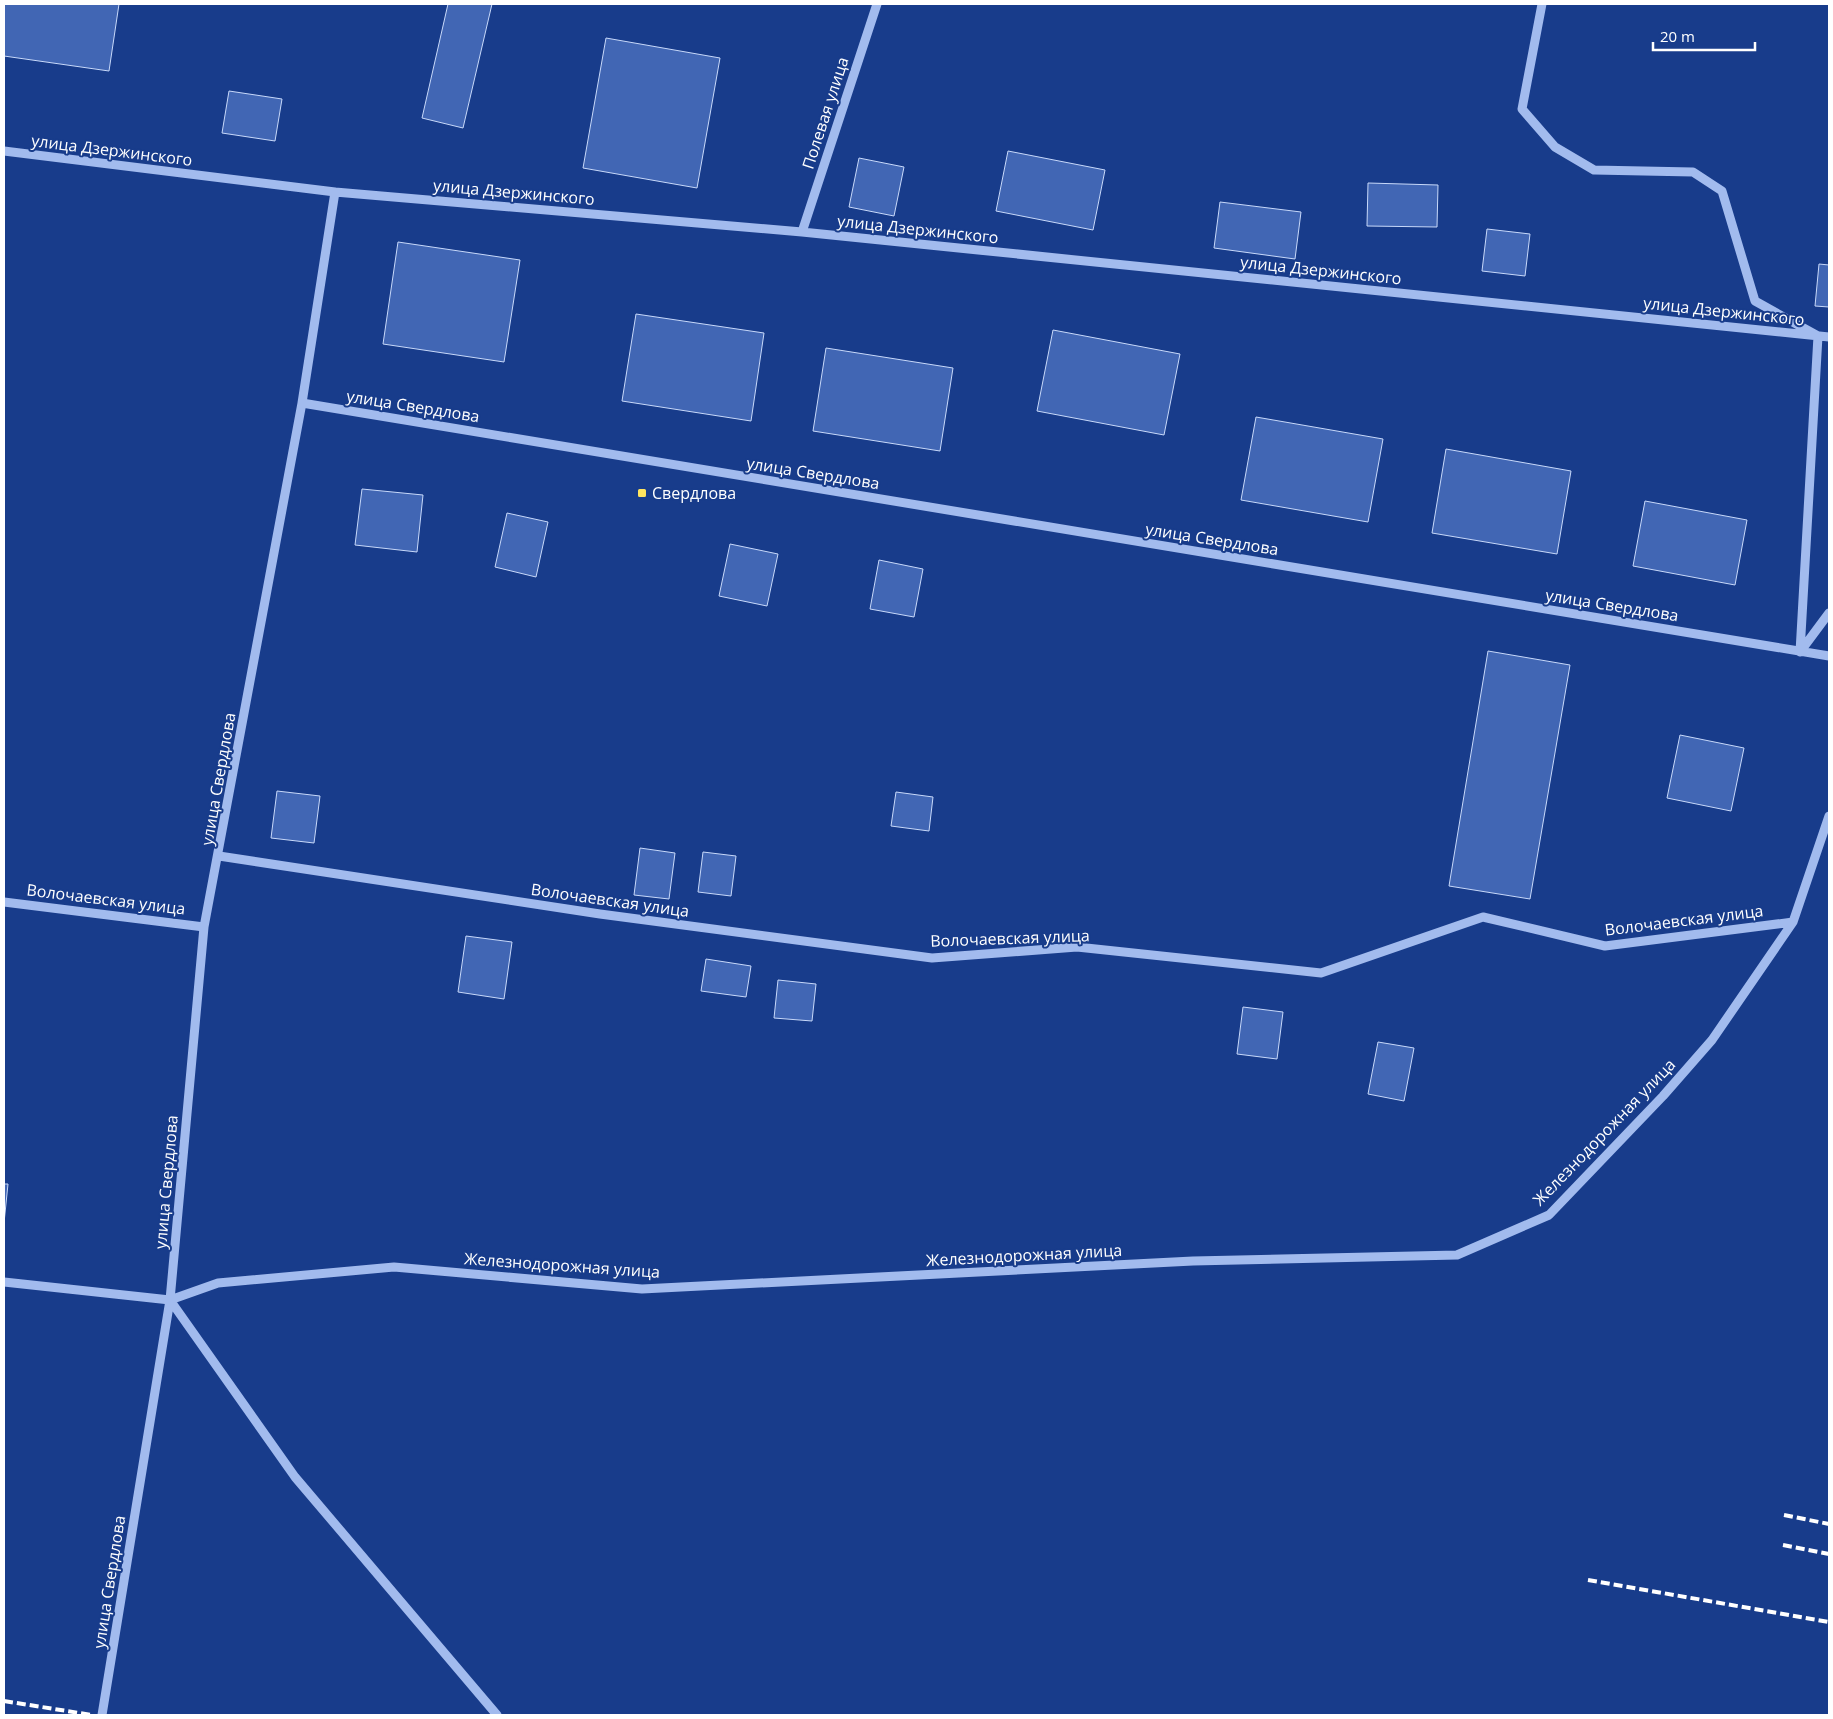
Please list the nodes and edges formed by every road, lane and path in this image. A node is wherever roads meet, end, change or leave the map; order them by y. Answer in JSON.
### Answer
{"nodes":[{"id":1,"x":877,"y":4,"type":"edge"},
{"id":2,"x":1542,"y":4,"type":"edge"},
{"id":3,"x":4,"y":151,"type":"edge"},
{"id":4,"x":335,"y":192,"type":"junction"},
{"id":5,"x":802,"y":232,"type":"junction"},
{"id":6,"x":1818,"y":336,"type":"junction"},
{"id":7,"x":1829,"y":337,"type":"edge"},
{"id":8,"x":302,"y":403,"type":"junction"},
{"id":9,"x":1829,"y":613,"type":"edge"},
{"id":10,"x":1800,"y":652,"type":"junction"},
{"id":11,"x":1829,"y":656,"type":"edge"},
{"id":12,"x":1829,"y":816,"type":"edge"},
{"id":13,"x":219,"y":856,"type":"junction"},
{"id":14,"x":4,"y":902,"type":"edge"},
{"id":15,"x":1793,"y":922,"type":"junction"},
{"id":16,"x":204,"y":927,"type":"junction"},
{"id":17,"x":4,"y":1282,"type":"edge"},
{"id":18,"x":170,"y":1300,"type":"junction"},
{"id":19,"x":102,"y":1715,"type":"edge"},
{"id":20,"x":497,"y":1715,"type":"edge"}],
"edges":[{"from":1,"to":5,"type":"street","name":"Полевая улица"},
{"from":2,"to":6,"type":"street"},
{"from":3,"to":4,"type":"street","name":"улица Дзержинского"},
{"from":4,"to":5,"type":"street","name":"улица Дзержинского"},
{"from":4,"to":8,"type":"street"},
{"from":5,"to":6,"type":"street","name":"улица Дзержинского"},
{"from":6,"to":7,"type":"street","name":"улица Дзержинского"},
{"from":6,"to":10,"type":"street"},
{"from":8,"to":10,"type":"street","name":"улица Свердлова"},
{"from":8,"to":13,"type":"street","name":"улица Свердлова"},
{"from":9,"to":10,"type":"street"},
{"from":10,"to":11,"type":"street","name":"улица Свердлова"},
{"from":12,"to":15,"type":"street","name":"Железнодорожная улица"},
{"from":13,"to":15,"type":"street","name":"Волочаевская улица"},
{"from":13,"to":16,"type":"street","name":"улица Свердлова"},
{"from":14,"to":16,"type":"street","name":"Волочаевская улица"},
{"from":15,"to":18,"type":"street","name":"Железнодорожная улица"},
{"from":16,"to":18,"type":"street","name":"улица Свердлова"},
{"from":17,"to":18,"type":"street","name":"Железнодорожная улица"},
{"from":18,"to":19,"type":"street","name":"улица Свердлова"},
{"from":18,"to":20,"type":"street"}]}
